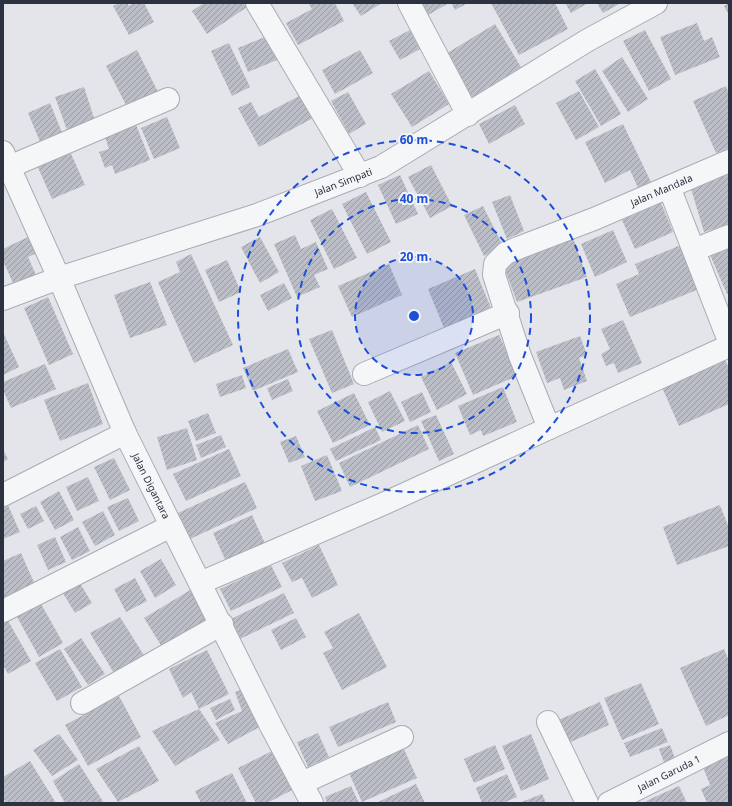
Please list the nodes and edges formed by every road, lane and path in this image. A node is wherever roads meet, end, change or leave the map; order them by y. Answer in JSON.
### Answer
{"nodes":[{"id":1,"x":257,"y":3,"type":"edge"},
{"id":2,"x":409,"y":3,"type":"edge"},
{"id":3,"x":656,"y":3,"type":"edge"},
{"id":4,"x":168,"y":99,"type":"dead end"},
{"id":5,"x":468,"y":115,"type":"junction"},
{"id":6,"x":729,"y":161,"type":"edge"},
{"id":7,"x":5,"y":163,"type":"edge"},
{"id":8,"x":360,"y":176,"type":"junction"},
{"id":9,"x":668,"y":187,"type":"junction"},
{"id":10,"x":729,"y":236,"type":"edge"},
{"id":11,"x":694,"y":250,"type":"junction"},
{"id":12,"x":59,"y":278,"type":"junction"},
{"id":13,"x":3,"y":300,"type":"edge"},
{"id":14,"x":508,"y":313,"type":"junction"},
{"id":15,"x":729,"y":341,"type":"edge"},
{"id":16,"x":729,"y":346,"type":"edge"},
{"id":17,"x":364,"y":374,"type":"dead end"},
{"id":18,"x":549,"y":428,"type":"junction"},
{"id":19,"x":125,"y":433,"type":"junction"},
{"id":20,"x":3,"y":495,"type":"edge"},
{"id":21,"x":171,"y":526,"type":"junction"},
{"id":22,"x":200,"y":582,"type":"junction"},
{"id":23,"x":3,"y":611,"type":"edge"},
{"id":24,"x":222,"y":624,"type":"junction"},
{"id":25,"x":82,"y":703,"type":"dead end"},
{"id":26,"x":548,"y":722,"type":"dead end"},
{"id":27,"x":402,"y":737,"type":"dead end"},
{"id":28,"x":729,"y":743,"type":"edge"},
{"id":29,"x":302,"y":783,"type":"junction"},
{"id":30,"x":312,"y":803,"type":"edge"},
{"id":31,"x":587,"y":803,"type":"edge"},
{"id":32,"x":609,"y":803,"type":"edge"}],
"edges":[{"from":1,"to":8,"type":"street"},
{"from":2,"to":5,"type":"street"},
{"from":3,"to":5,"type":"street","name":"Jalan Simpati"},
{"from":4,"to":7,"type":"street"},
{"from":5,"to":8,"type":"street","name":"Jalan Simpati"},
{"from":6,"to":9,"type":"street","name":"Jalan Mandala"},
{"from":7,"to":12,"type":"street","name":"Jalan Digantara"},
{"from":8,"to":12,"type":"street","name":"Jalan Simpati"},
{"from":9,"to":11,"type":"street"},
{"from":9,"to":14,"type":"street","name":"Jalan Mandala"},
{"from":10,"to":11,"type":"street"},
{"from":11,"to":15,"type":"street"},
{"from":12,"to":13,"type":"street","name":"Jalan Simpati"},
{"from":12,"to":19,"type":"street","name":"Jalan Digantara"},
{"from":14,"to":17,"type":"street"},
{"from":14,"to":18,"type":"street","name":"Jalan Mandala"},
{"from":16,"to":18,"type":"street"},
{"from":18,"to":22,"type":"street"},
{"from":19,"to":20,"type":"street"},
{"from":19,"to":21,"type":"street","name":"Jalan Digantara"},
{"from":21,"to":22,"type":"street","name":"Jalan Digantara"},
{"from":21,"to":23,"type":"street"},
{"from":22,"to":24,"type":"street","name":"Jalan Digantara"},
{"from":24,"to":25,"type":"street"},
{"from":24,"to":29,"type":"street","name":"Jalan Digantara"},
{"from":26,"to":31,"type":"street"},
{"from":27,"to":29,"type":"street"},
{"from":28,"to":32,"type":"street","name":"Jalan Garuda 1"},
{"from":29,"to":30,"type":"street","name":"Jalan Digantara"}]}
